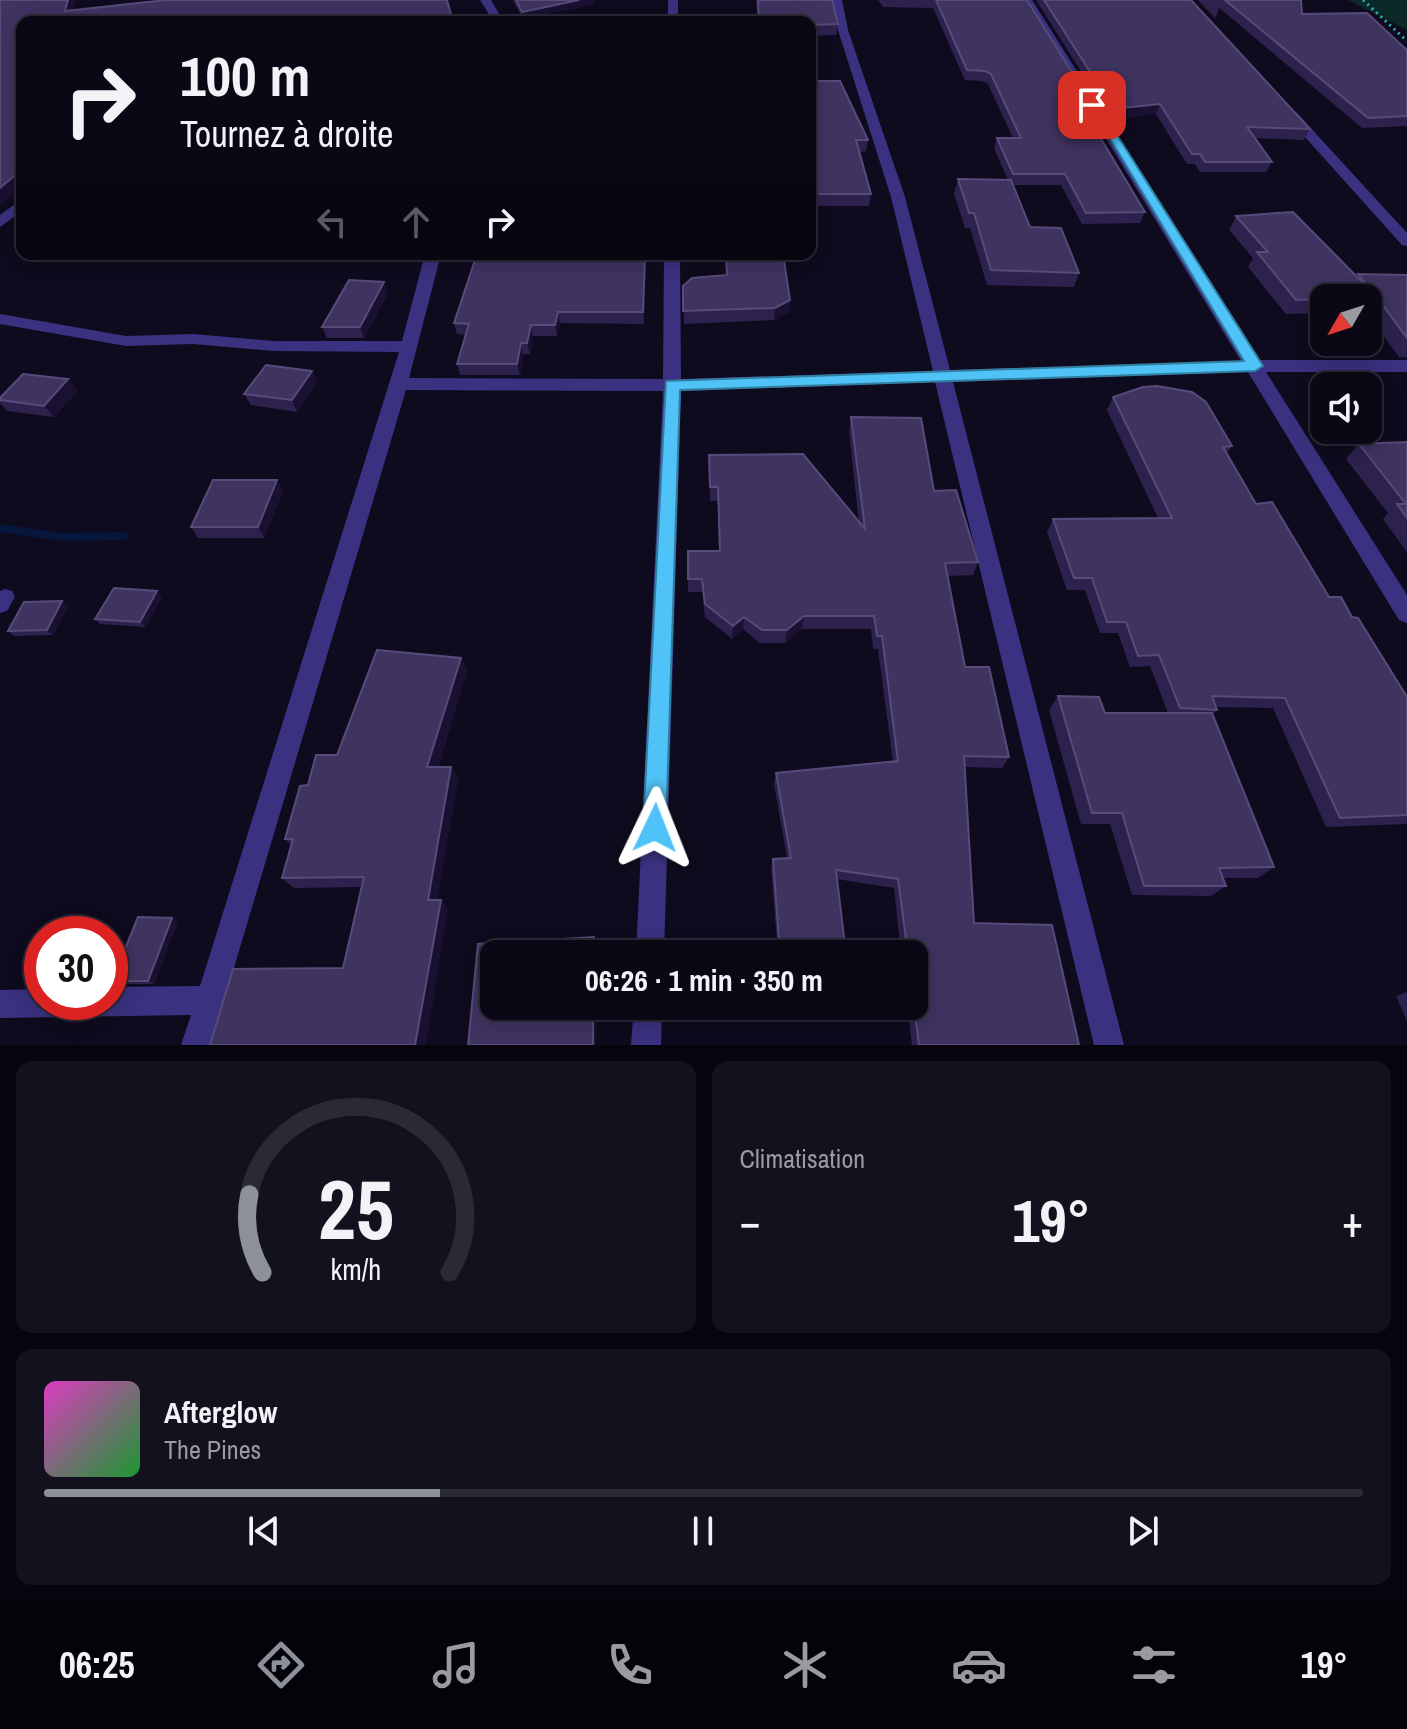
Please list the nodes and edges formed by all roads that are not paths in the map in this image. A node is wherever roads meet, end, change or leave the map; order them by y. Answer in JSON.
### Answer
{"nodes":[{"id":1,"x":485,"y":0,"type":"edge"},
{"id":2,"x":837,"y":0,"type":"edge"},
{"id":3,"x":1027,"y":0,"type":"edge"},
{"id":4,"x":498,"y":16,"type":"edge"},
{"id":5,"x":1282,"y":104,"type":"edge"},
{"id":6,"x":16,"y":208,"type":"edge"},
{"id":7,"x":0,"y":223,"type":"edge"},
{"id":8,"x":1407,"y":242,"type":"edge"},
{"id":9,"x":431,"y":260,"type":"edge"},
{"id":10,"x":672,"y":260,"type":"edge"},
{"id":11,"x":0,"y":319,"type":"edge"},
{"id":12,"x":409,"y":347,"type":"junction"},
{"id":13,"x":1255,"y":366,"type":"junction"},
{"id":14,"x":1407,"y":366,"type":"edge"},
{"id":15,"x":944,"y":379,"type":"junction"},
{"id":16,"x":399,"y":384,"type":"junction"},
{"id":17,"x":672,"y":385,"type":"junction"},
{"id":18,"x":1407,"y":614,"type":"edge"},
{"id":19,"x":651,"y":940,"type":"edge"},
{"id":20,"x":210,"y":1000,"type":"junction"},
{"id":21,"x":0,"y":1004,"type":"edge"},
{"id":22,"x":647,"y":1020,"type":"edge"},
{"id":23,"x":196,"y":1045,"type":"edge"},
{"id":24,"x":646,"y":1045,"type":"edge"},
{"id":25,"x":1109,"y":1045,"type":"edge"}],
"edges":[{"from":1,"to":4,"type":"street"},
{"from":2,"to":15,"type":"street"},
{"from":3,"to":13,"type":"street"},
{"from":5,"to":8,"type":"street"},
{"from":6,"to":7,"type":"street"},
{"from":9,"to":12,"type":"street"},
{"from":10,"to":17,"type":"street"},
{"from":11,"to":12,"type":"street"},
{"from":12,"to":16,"type":"street"},
{"from":13,"to":14,"type":"street"},
{"from":13,"to":15,"type":"street"},
{"from":13,"to":18,"type":"street"},
{"from":15,"to":17,"type":"street"},
{"from":15,"to":25,"type":"street"},
{"from":16,"to":17,"type":"street"},
{"from":16,"to":20,"type":"street"},
{"from":17,"to":19,"type":"street"},
{"from":20,"to":21,"type":"street"},
{"from":20,"to":23,"type":"street"},
{"from":22,"to":24,"type":"street"}]}
